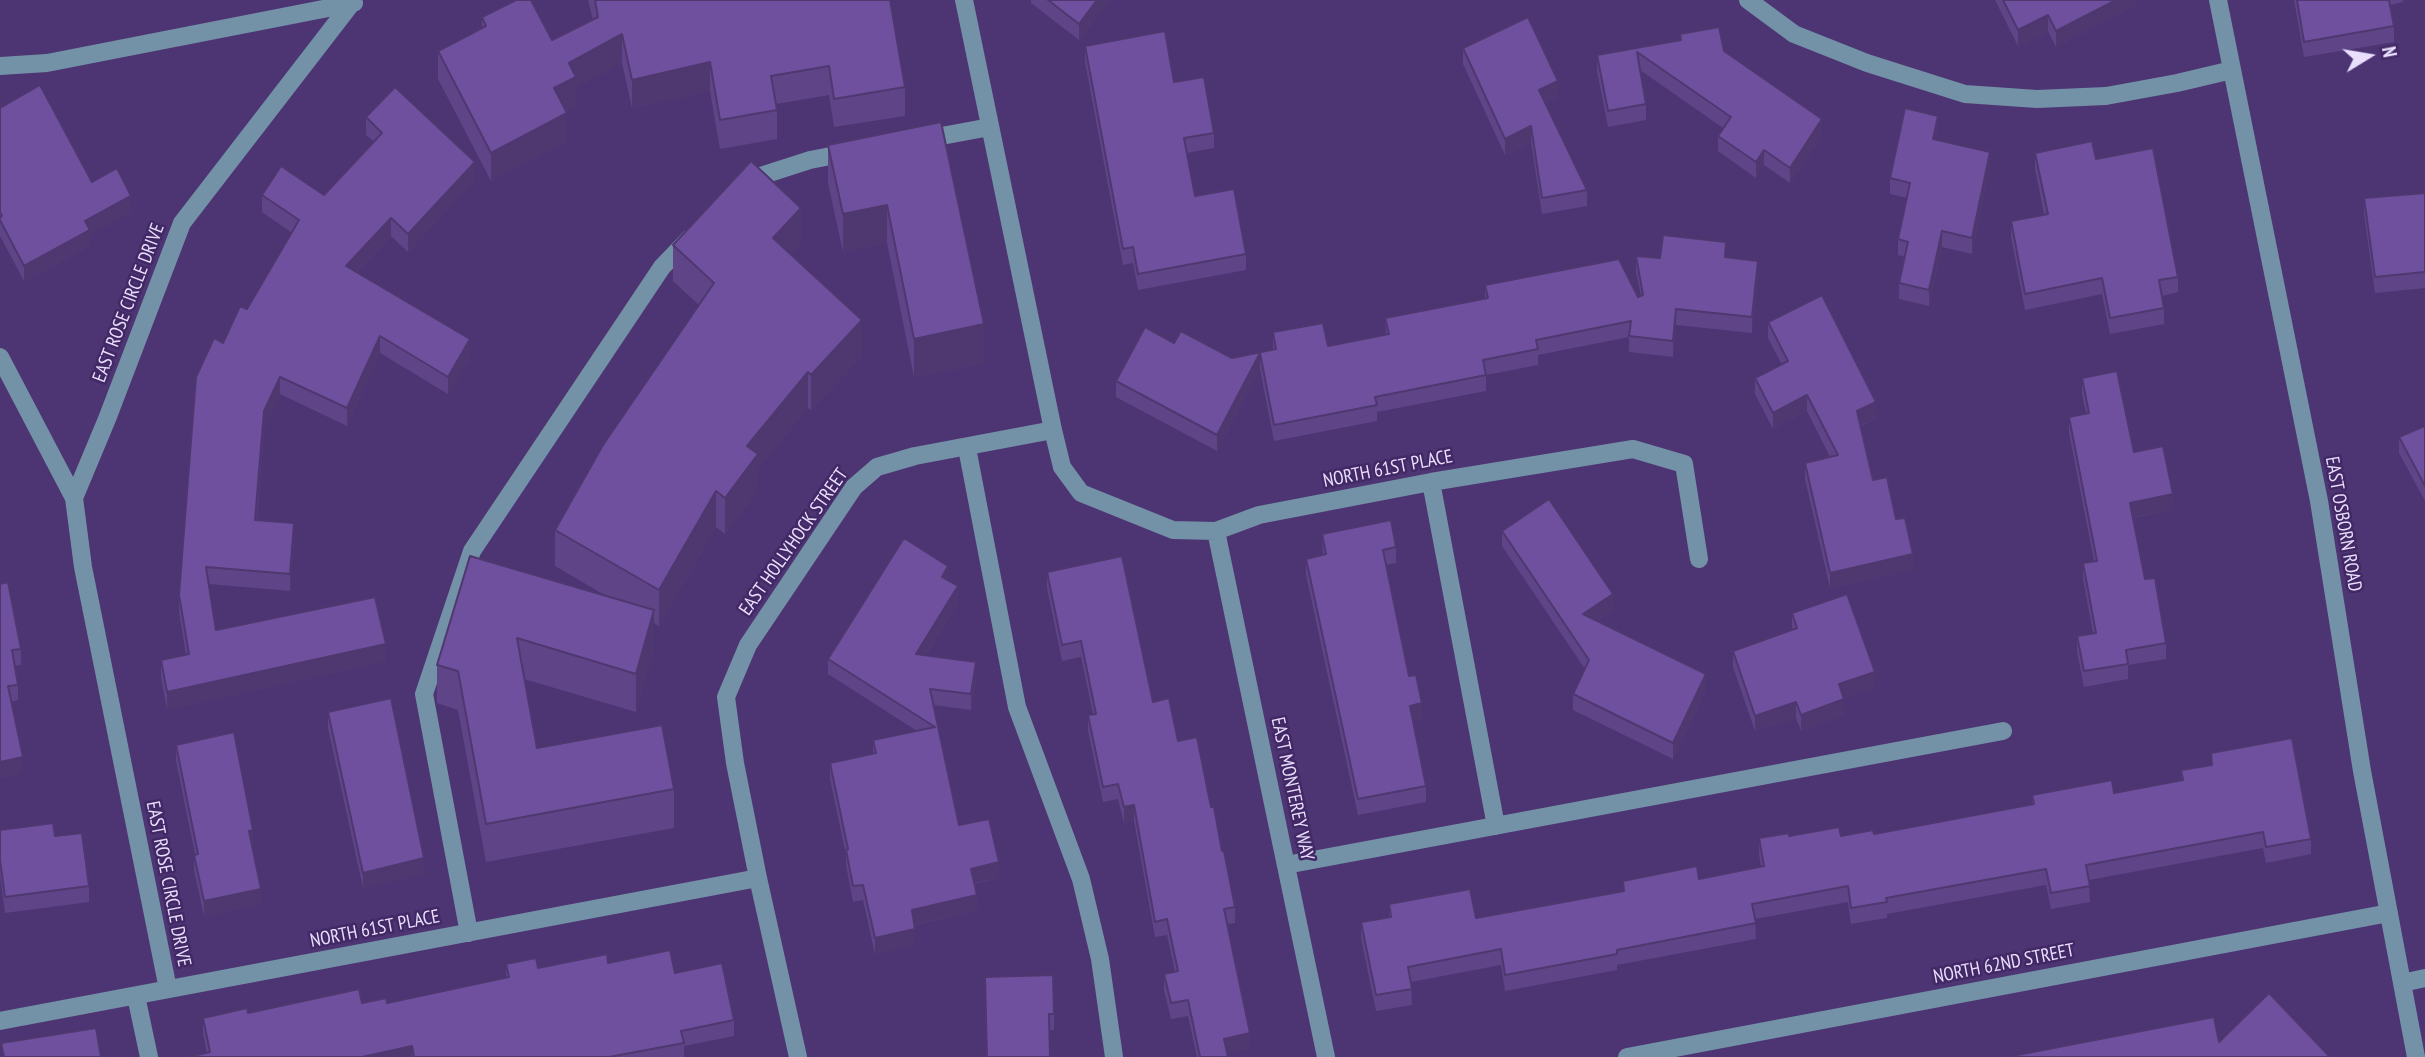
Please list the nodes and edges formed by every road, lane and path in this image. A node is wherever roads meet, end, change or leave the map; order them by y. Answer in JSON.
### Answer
{"nodes":[{"id":1,"x":964,"y":0,"type":"edge"},
{"id":2,"x":1748,"y":0,"type":"edge"},
{"id":3,"x":2218,"y":0,"type":"edge"},
{"id":4,"x":356,"y":2,"type":"edge"},
{"id":5,"x":0,"y":66,"type":"edge"},
{"id":6,"x":2232,"y":70,"type":"junction"},
{"id":7,"x":990,"y":127,"type":"junction"},
{"id":8,"x":900,"y":144,"type":"edge"},
{"id":9,"x":874,"y":148,"type":"edge"},
{"id":10,"x":728,"y":199,"type":"edge"},
{"id":11,"x":700,"y":228,"type":"edge"},
{"id":12,"x":0,"y":357,"type":"edge"},
{"id":13,"x":1053,"y":430,"type":"junction"},
{"id":14,"x":967,"y":448,"type":"junction"},
{"id":15,"x":1431,"y":482,"type":"junction"},
{"id":16,"x":74,"y":498,"type":"junction"},
{"id":17,"x":1216,"y":531,"type":"junction"},
{"id":18,"x":1699,"y":559,"type":"dead end"},
{"id":19,"x":2003,"y":731,"type":"dead end"},
{"id":20,"x":1496,"y":826,"type":"junction"},
{"id":21,"x":1286,"y":864,"type":"junction"},
{"id":22,"x":758,"y":878,"type":"junction"},
{"id":23,"x":2389,"y":914,"type":"junction"},
{"id":24,"x":469,"y":933,"type":"junction"},
{"id":25,"x":2425,"y":978,"type":"edge"},
{"id":26,"x":2402,"y":983,"type":"junction"},
{"id":27,"x":168,"y":989,"type":"junction"},
{"id":28,"x":136,"y":996,"type":"junction"},
{"id":29,"x":0,"y":1021,"type":"edge"},
{"id":30,"x":149,"y":1057,"type":"edge"},
{"id":31,"x":798,"y":1057,"type":"edge"},
{"id":32,"x":1114,"y":1057,"type":"edge"},
{"id":33,"x":1326,"y":1057,"type":"edge"},
{"id":34,"x":1627,"y":1057,"type":"edge"},
{"id":35,"x":2416,"y":1057,"type":"edge"}],
"edges":[{"from":1,"to":7,"type":"street"},
{"from":2,"to":6,"type":"street"},
{"from":3,"to":6,"type":"street","name":"EAST OSBORN ROAD"},
{"from":4,"to":5,"type":"street"},
{"from":4,"to":16,"type":"street","name":"EAST ROSE CIRCLE DRIVE"},
{"from":6,"to":23,"type":"street","name":"EAST OSBORN ROAD"},
{"from":7,"to":8,"type":"street"},
{"from":7,"to":13,"type":"street"},
{"from":9,"to":10,"type":"street"},
{"from":11,"to":24,"type":"street"},
{"from":12,"to":16,"type":"street","name":"EAST ROSE CIRCLE DRIVE"},
{"from":13,"to":14,"type":"street","name":"EAST HOLLYHOCK STREET"},
{"from":13,"to":17,"type":"street","name":"NORTH 61ST PLACE"},
{"from":14,"to":22,"type":"street","name":"EAST HOLLYHOCK STREET"},
{"from":14,"to":32,"type":"street"},
{"from":15,"to":17,"type":"street","name":"NORTH 61ST PLACE"},
{"from":15,"to":18,"type":"street","name":"NORTH 61ST PLACE"},
{"from":15,"to":20,"type":"street"},
{"from":16,"to":27,"type":"street","name":"EAST ROSE CIRCLE DRIVE"},
{"from":17,"to":21,"type":"street","name":"EAST MONTEREY WAY"},
{"from":19,"to":20,"type":"street"},
{"from":20,"to":21,"type":"street"},
{"from":21,"to":33,"type":"street","name":"EAST MONTEREY WAY"},
{"from":22,"to":24,"type":"street","name":"NORTH 61ST PLACE"},
{"from":22,"to":31,"type":"street"},
{"from":23,"to":26,"type":"street","name":"EAST OSBORN ROAD"},
{"from":23,"to":34,"type":"street","name":"NORTH 62ND STREET"},
{"from":24,"to":27,"type":"street","name":"NORTH 61ST PLACE"},
{"from":25,"to":26,"type":"street"},
{"from":26,"to":35,"type":"street","name":"EAST OSBORN ROAD"},
{"from":27,"to":28,"type":"street","name":"NORTH 61ST PLACE"},
{"from":28,"to":29,"type":"street","name":"NORTH 61ST PLACE"},
{"from":28,"to":30,"type":"street"}]}
